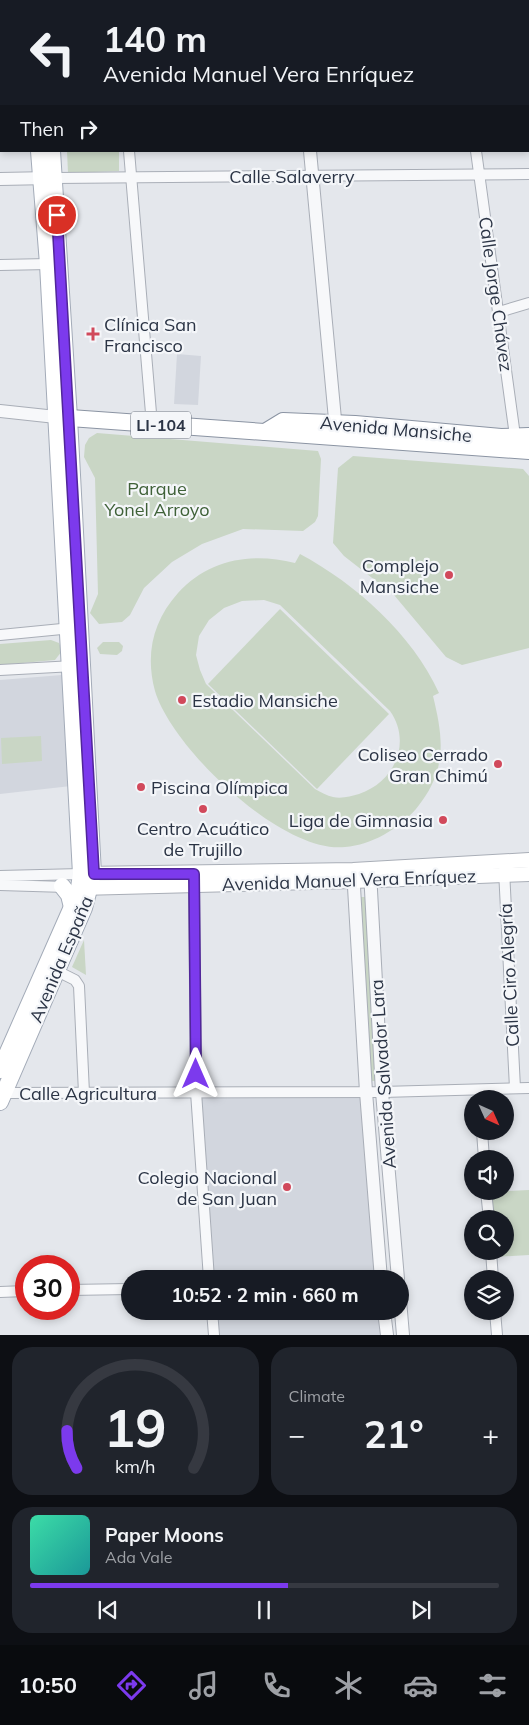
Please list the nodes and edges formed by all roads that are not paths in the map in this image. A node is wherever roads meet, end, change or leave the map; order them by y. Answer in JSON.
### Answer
{"nodes":[{"id":1,"x":38,"y":152,"type":"edge"},
{"id":2,"x":52,"y":152,"type":"edge"},
{"id":3,"x":129,"y":152,"type":"edge"},
{"id":4,"x":310,"y":152,"type":"edge"},
{"id":5,"x":476,"y":152,"type":"edge"},
{"id":6,"x":479,"y":174,"type":"junction"},
{"id":7,"x":529,"y":174,"type":"edge"},
{"id":8,"x":313,"y":176,"type":"junction"},
{"id":9,"x":132,"y":177,"type":"junction"},
{"id":10,"x":48,"y":178,"type":"junction"},
{"id":11,"x":0,"y":179,"type":"edge"},
{"id":12,"x":48,"y":264,"type":"junction"},
{"id":13,"x":0,"y":265,"type":"edge"},
{"id":14,"x":529,"y":304,"type":"edge"},
{"id":15,"x":499,"y":312,"type":"junction"},
{"id":16,"x":0,"y":411,"type":"edge"},
{"id":17,"x":63,"y":417,"type":"junction"},
{"id":18,"x":152,"y":425,"type":"junction"},
{"id":19,"x":336,"y":430,"type":"junction"},
{"id":20,"x":522,"y":436,"type":"edge"},
{"id":21,"x":529,"y":451,"type":"edge"},
{"id":22,"x":74,"y":628,"type":"junction"},
{"id":23,"x":0,"y":635,"type":"edge"},
{"id":24,"x":76,"y":666,"type":"junction"},
{"id":25,"x":0,"y":670,"type":"edge"},
{"id":26,"x":529,"y":860,"type":"edge"},
{"id":27,"x":504,"y":868,"type":"junction"},
{"id":28,"x":529,"y":874,"type":"edge"},
{"id":29,"x":371,"y":875,"type":"junction"},
{"id":30,"x":0,"y":876,"type":"edge"},
{"id":31,"x":353,"y":876,"type":"junction"},
{"id":32,"x":194,"y":880,"type":"junction"},
{"id":33,"x":86,"y":881,"type":"junction"},
{"id":34,"x":0,"y":885,"type":"edge"},
{"id":35,"x":62,"y":886,"type":"junction"},
{"id":36,"x":72,"y":907,"type":"junction"},
{"id":37,"x":57,"y":971,"type":"junction"},
{"id":38,"x":0,"y":1070,"type":"edge"},
{"id":39,"x":515,"y":1088,"type":"junction"},
{"id":40,"x":529,"y":1088,"type":"edge"},
{"id":41,"x":503,"y":1090,"type":"edge"},
{"id":42,"x":196,"y":1092,"type":"junction"},
{"id":43,"x":366,"y":1092,"type":"junction"},
{"id":44,"x":382,"y":1092,"type":"junction"},
{"id":45,"x":84,"y":1093,"type":"junction"},
{"id":46,"x":464,"y":1094,"type":"edge"},
{"id":47,"x":2,"y":1098,"type":"edge"},
{"id":48,"x":396,"y":1252,"type":"junction"},
{"id":49,"x":378,"y":1254,"type":"junction"},
{"id":50,"x":209,"y":1270,"type":"edge"},
{"id":51,"x":380,"y":1270,"type":"edge"},
{"id":52,"x":397,"y":1270,"type":"edge"},
{"id":53,"x":121,"y":1289,"type":"edge"},
{"id":54,"x":80,"y":1290,"type":"edge"},
{"id":55,"x":15,"y":1291,"type":"edge"},
{"id":56,"x":0,"y":1292,"type":"edge"},
{"id":57,"x":213,"y":1320,"type":"edge"},
{"id":58,"x":385,"y":1320,"type":"edge"},
{"id":59,"x":402,"y":1320,"type":"edge"},
{"id":60,"x":496,"y":1320,"type":"edge"},
{"id":61,"x":214,"y":1335,"type":"edge"},
{"id":62,"x":387,"y":1335,"type":"edge"},
{"id":63,"x":403,"y":1335,"type":"edge"},
{"id":64,"x":497,"y":1335,"type":"edge"}],
"edges":[{"from":1,"to":10,"type":"main road","name":"Avenida España"},
{"from":2,"to":10,"type":"main road","name":"Avenida España"},
{"from":3,"to":9,"type":"street"},
{"from":4,"to":8,"type":"street"},
{"from":5,"to":6,"type":"street","name":"Calle Jorge Chávez"},
{"from":6,"to":7,"type":"street","name":"Calle Salaverry"},
{"from":6,"to":8,"type":"street","name":"Calle Salaverry"},
{"from":6,"to":15,"type":"street","name":"Calle Jorge Chávez"},
{"from":8,"to":9,"type":"street","name":"Calle Salaverry"},
{"from":8,"to":19,"type":"street"},
{"from":9,"to":10,"type":"street","name":"Calle Salaverry"},
{"from":9,"to":18,"type":"street"},
{"from":10,"to":11,"type":"street"},
{"from":10,"to":12,"type":"main road","name":"Avenida España"},
{"from":10,"to":17,"type":"main road","name":"Avenida España"},
{"from":12,"to":13,"type":"street"},
{"from":12,"to":17,"type":"main road","name":"Avenida España"},
{"from":14,"to":15,"type":"street"},
{"from":15,"to":20,"type":"street","name":"Calle Jorge Chávez"},
{"from":16,"to":17,"type":"street"},
{"from":17,"to":18,"type":"main road","name":"Avenida Mansiche","number":"LI-104"},
{"from":17,"to":22,"type":"main road","name":"Avenida España"},
{"from":18,"to":19,"type":"main road","name":"Avenida Mansiche","number":"LI-104"},
{"from":19,"to":20,"type":"main road","name":"Avenida Mansiche","number":"LI-104"},
{"from":19,"to":21,"type":"main road","name":"Avenida Mansiche","number":"LI-104"},
{"from":22,"to":23,"type":"street"},
{"from":22,"to":24,"type":"main road","name":"Avenida España"},
{"from":24,"to":25,"type":"street"},
{"from":24,"to":33,"type":"main road","name":"Avenida España"},
{"from":26,"to":27,"type":"main road","name":"Avenida Manuel Vera Enríquez"},
{"from":27,"to":28,"type":"main road","name":"Avenida Manuel Vera Enríquez"},
{"from":27,"to":29,"type":"main road","name":"Avenida Manuel Vera Enríquez"},
{"from":27,"to":39,"type":"street","name":"Calle Ciro Alegría"},
{"from":29,"to":31,"type":"main road","name":"Avenida Manuel Vera Enríquez"},
{"from":29,"to":44,"type":"street","name":"Avenida Salvador Lara"},
{"from":30,"to":33,"type":"street"},
{"from":31,"to":32,"type":"main road","name":"Avenida Manuel Vera Enríquez"},
{"from":31,"to":43,"type":"street","name":"Avenida Salvador Lara"},
{"from":32,"to":33,"type":"main road","name":"Avenida Manuel Vera Enríquez"},
{"from":32,"to":42,"type":"street"},
{"from":33,"to":35,"type":"street"},
{"from":33,"to":36,"type":"main road","name":"Avenida España"},
{"from":33,"to":37,"type":"main road","name":"Avenida España"},
{"from":34,"to":35,"type":"street"},
{"from":35,"to":36,"type":"main road"},
{"from":36,"to":38,"type":"main road","name":"Avenida España"},
{"from":37,"to":45,"type":"street"},
{"from":37,"to":47,"type":"main road","name":"Avenida España"},
{"from":39,"to":40,"type":"street","name":"Calle Agricultura"},
{"from":39,"to":41,"type":"street","name":"Calle Agricultura"},
{"from":42,"to":43,"type":"street","name":"Calle Agricultura"},
{"from":42,"to":45,"type":"street","name":"Calle Agricultura"},
{"from":42,"to":50,"type":"street"},
{"from":43,"to":44,"type":"street","name":"Calle Agricultura"},
{"from":43,"to":49,"type":"street","name":"Avenida Salvador Lara"},
{"from":44,"to":46,"type":"street","name":"Calle Agricultura"},
{"from":44,"to":48,"type":"street","name":"Avenida Salvador Lara"},
{"from":45,"to":47,"type":"street","name":"Calle Agricultura"},
{"from":48,"to":49,"type":"street"},
{"from":48,"to":52,"type":"street","name":"Avenida Salvador Lara"},
{"from":49,"to":51,"type":"street","name":"Avenida Salvador Lara"},
{"from":53,"to":54,"type":"street"},
{"from":55,"to":56,"type":"street"},
{"from":57,"to":61,"type":"street"},
{"from":58,"to":62,"type":"street"},
{"from":59,"to":63,"type":"street"},
{"from":60,"to":64,"type":"street"}]}
